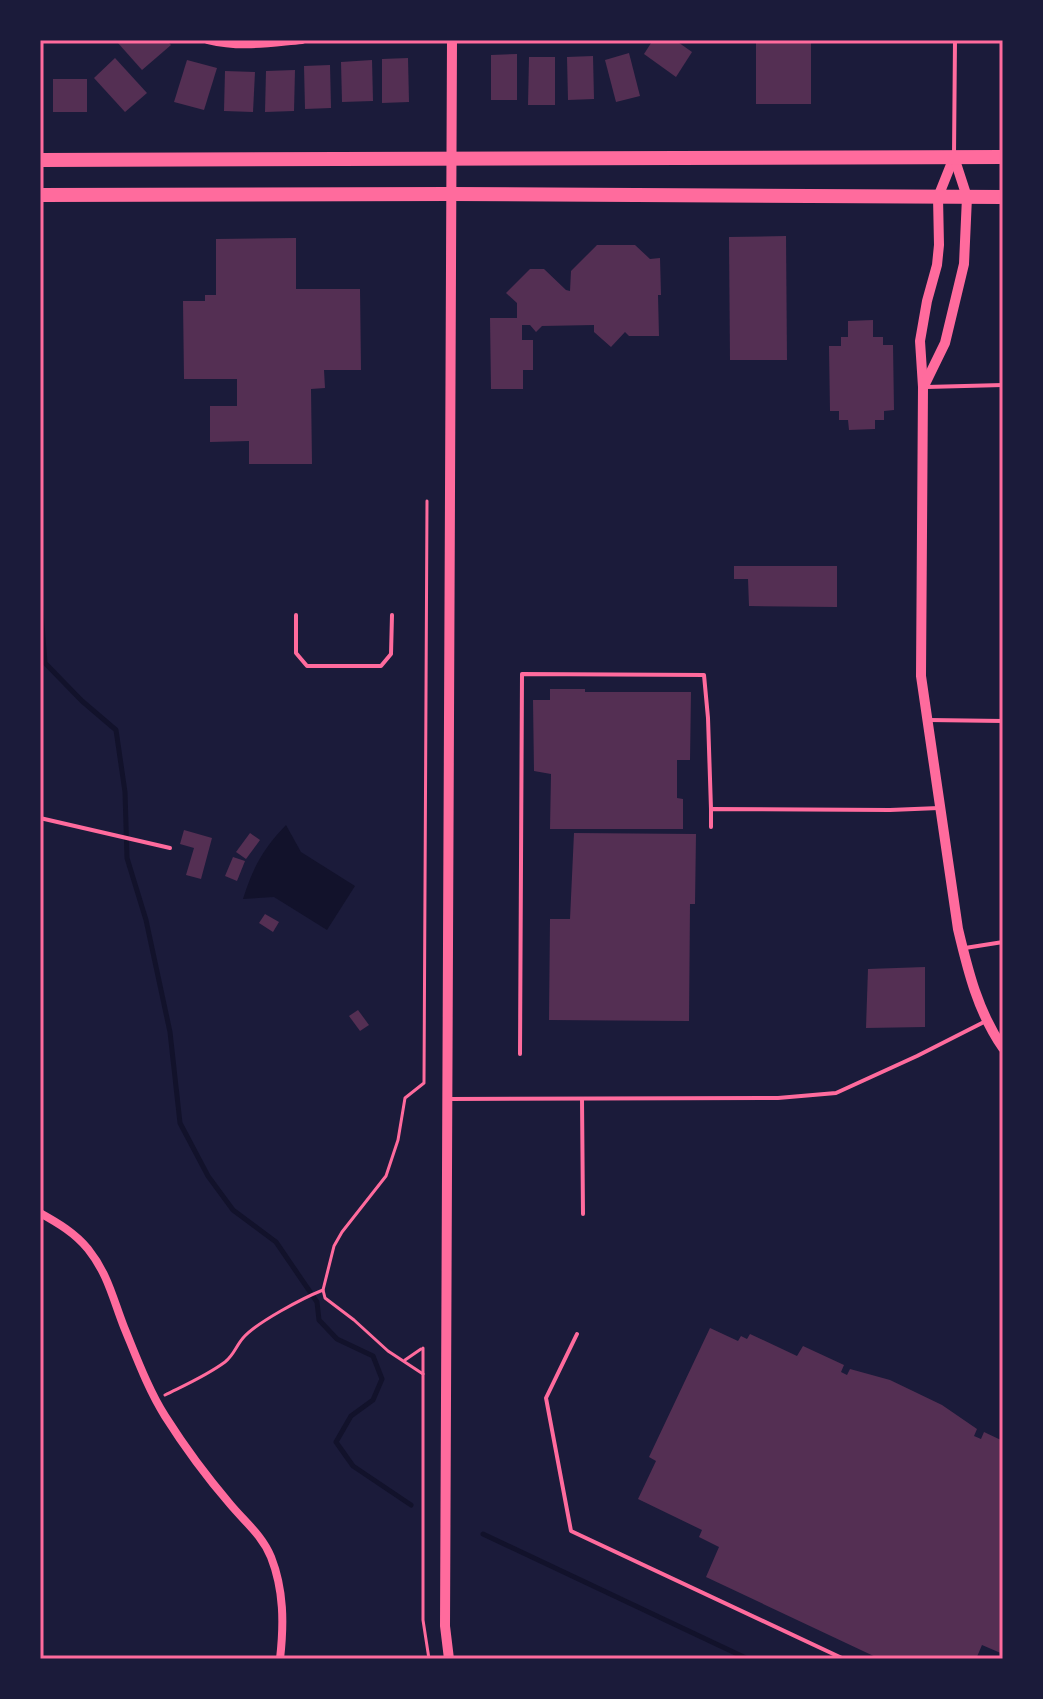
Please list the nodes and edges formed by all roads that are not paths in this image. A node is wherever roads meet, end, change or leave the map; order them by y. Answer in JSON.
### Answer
{"nodes":[{"id":1,"x":208,"y":40,"type":"edge"},
{"id":2,"x":302,"y":40,"type":"edge"},
{"id":3,"x":452,"y":40,"type":"edge"},
{"id":4,"x":955,"y":40,"type":"edge"},
{"id":5,"x":954,"y":157,"type":"junction"},
{"id":6,"x":1003,"y":157,"type":"edge"},
{"id":7,"x":450,"y":159,"type":"junction"},
{"id":8,"x":40,"y":160,"type":"edge"},
{"id":9,"x":450,"y":194,"type":"junction"},
{"id":10,"x":40,"y":195,"type":"edge"},
{"id":11,"x":938,"y":197,"type":"junction"},
{"id":12,"x":967,"y":197,"type":"junction"},
{"id":13,"x":1003,"y":197,"type":"edge"},
{"id":14,"x":1003,"y":385,"type":"edge"},
{"id":15,"x":923,"y":387,"type":"junction"},
{"id":16,"x":296,"y":615,"type":"dead end"},
{"id":17,"x":392,"y":615,"type":"dead end"},
{"id":18,"x":927,"y":720,"type":"junction"},
{"id":19,"x":1003,"y":721,"type":"edge"},
{"id":20,"x":941,"y":808,"type":"junction"},
{"id":21,"x":711,"y":809,"type":"junction"},
{"id":22,"x":40,"y":818,"type":"edge"},
{"id":23,"x":711,"y":827,"type":"dead end"},
{"id":24,"x":170,"y":848,"type":"dead end"},
{"id":25,"x":1003,"y":942,"type":"edge"},
{"id":26,"x":963,"y":948,"type":"junction"},
{"id":27,"x":987,"y":1021,"type":"junction"},
{"id":28,"x":1003,"y":1048,"type":"edge"},
{"id":29,"x":520,"y":1054,"type":"dead end"},
{"id":30,"x":447,"y":1099,"type":"junction"},
{"id":31,"x":582,"y":1099,"type":"junction"},
{"id":32,"x":40,"y":1213,"type":"edge"},
{"id":33,"x":583,"y":1214,"type":"dead end"},
{"id":34,"x":577,"y":1334,"type":"dead end"},
{"id":35,"x":280,"y":1659,"type":"edge"},
{"id":36,"x":449,"y":1659,"type":"edge"},
{"id":37,"x":844,"y":1659,"type":"edge"}],
"edges":[{"from":1,"to":2,"type":"street"},
{"from":3,"to":7,"type":"street"},
{"from":4,"to":5,"type":"lane"},
{"from":5,"to":6,"type":"main road"},
{"from":5,"to":7,"type":"main road"},
{"from":5,"to":11,"type":"street"},
{"from":5,"to":12,"type":"street"},
{"from":7,"to":8,"type":"main road"},
{"from":7,"to":9,"type":"street"},
{"from":9,"to":10,"type":"main road"},
{"from":9,"to":11,"type":"main road"},
{"from":9,"to":30,"type":"street"},
{"from":11,"to":12,"type":"main road"},
{"from":11,"to":15,"type":"street"},
{"from":12,"to":13,"type":"main road"},
{"from":12,"to":15,"type":"street"},
{"from":14,"to":15,"type":"lane"},
{"from":15,"to":18,"type":"street"},
{"from":16,"to":17,"type":"lane"},
{"from":18,"to":19,"type":"lane"},
{"from":18,"to":20,"type":"street"},
{"from":20,"to":21,"type":"lane"},
{"from":20,"to":26,"type":"street"},
{"from":21,"to":23,"type":"lane"},
{"from":21,"to":29,"type":"lane"},
{"from":22,"to":24,"type":"lane"},
{"from":25,"to":26,"type":"lane"},
{"from":26,"to":27,"type":"street"},
{"from":27,"to":28,"type":"street"},
{"from":27,"to":31,"type":"lane"},
{"from":30,"to":31,"type":"lane"},
{"from":30,"to":36,"type":"street"},
{"from":31,"to":33,"type":"lane"},
{"from":32,"to":35,"type":"street"},
{"from":34,"to":37,"type":"lane"}]}
